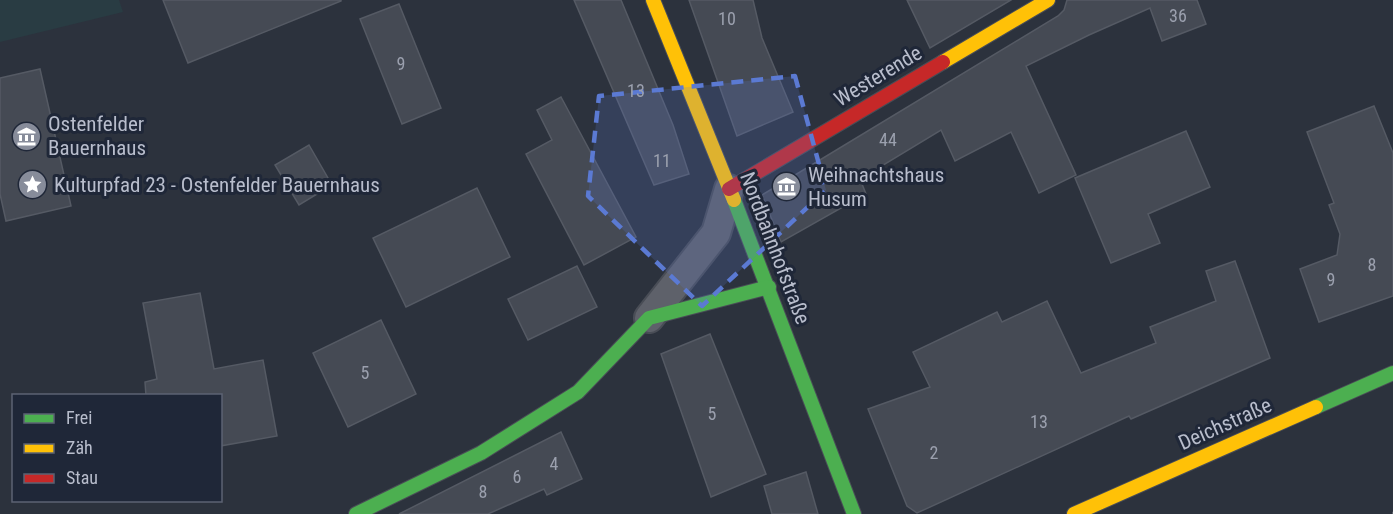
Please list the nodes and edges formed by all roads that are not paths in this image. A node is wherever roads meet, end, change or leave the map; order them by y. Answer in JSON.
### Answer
{"nodes":[{"id":1,"x":653,"y":0,"type":"edge"},
{"id":2,"x":1048,"y":0,"type":"edge"},
{"id":3,"x":729,"y":189,"type":"junction"},
{"id":4,"x":769,"y":287,"type":"junction"},
{"id":5,"x":649,"y":318,"type":"junction"},
{"id":6,"x":1393,"y":373,"type":"edge"},
{"id":7,"x":356,"y":514,"type":"edge"},
{"id":8,"x":854,"y":514,"type":"edge"},
{"id":9,"x":1074,"y":514,"type":"edge"}],
"edges":[{"from":1,"to":3,"type":"street","name":"Nordbahnhofstraße"},
{"from":2,"to":3,"type":"street","name":"Westerende"},
{"from":3,"to":4,"type":"street","name":"Nordbahnhofstraße"},
{"from":3,"to":5,"type":"street"},
{"from":4,"to":5,"type":"street"},
{"from":4,"to":8,"type":"street","name":"Nordbahnhofstraße"},
{"from":5,"to":7,"type":"street"},
{"from":6,"to":9,"type":"street","name":"Deichstraße"}]}
